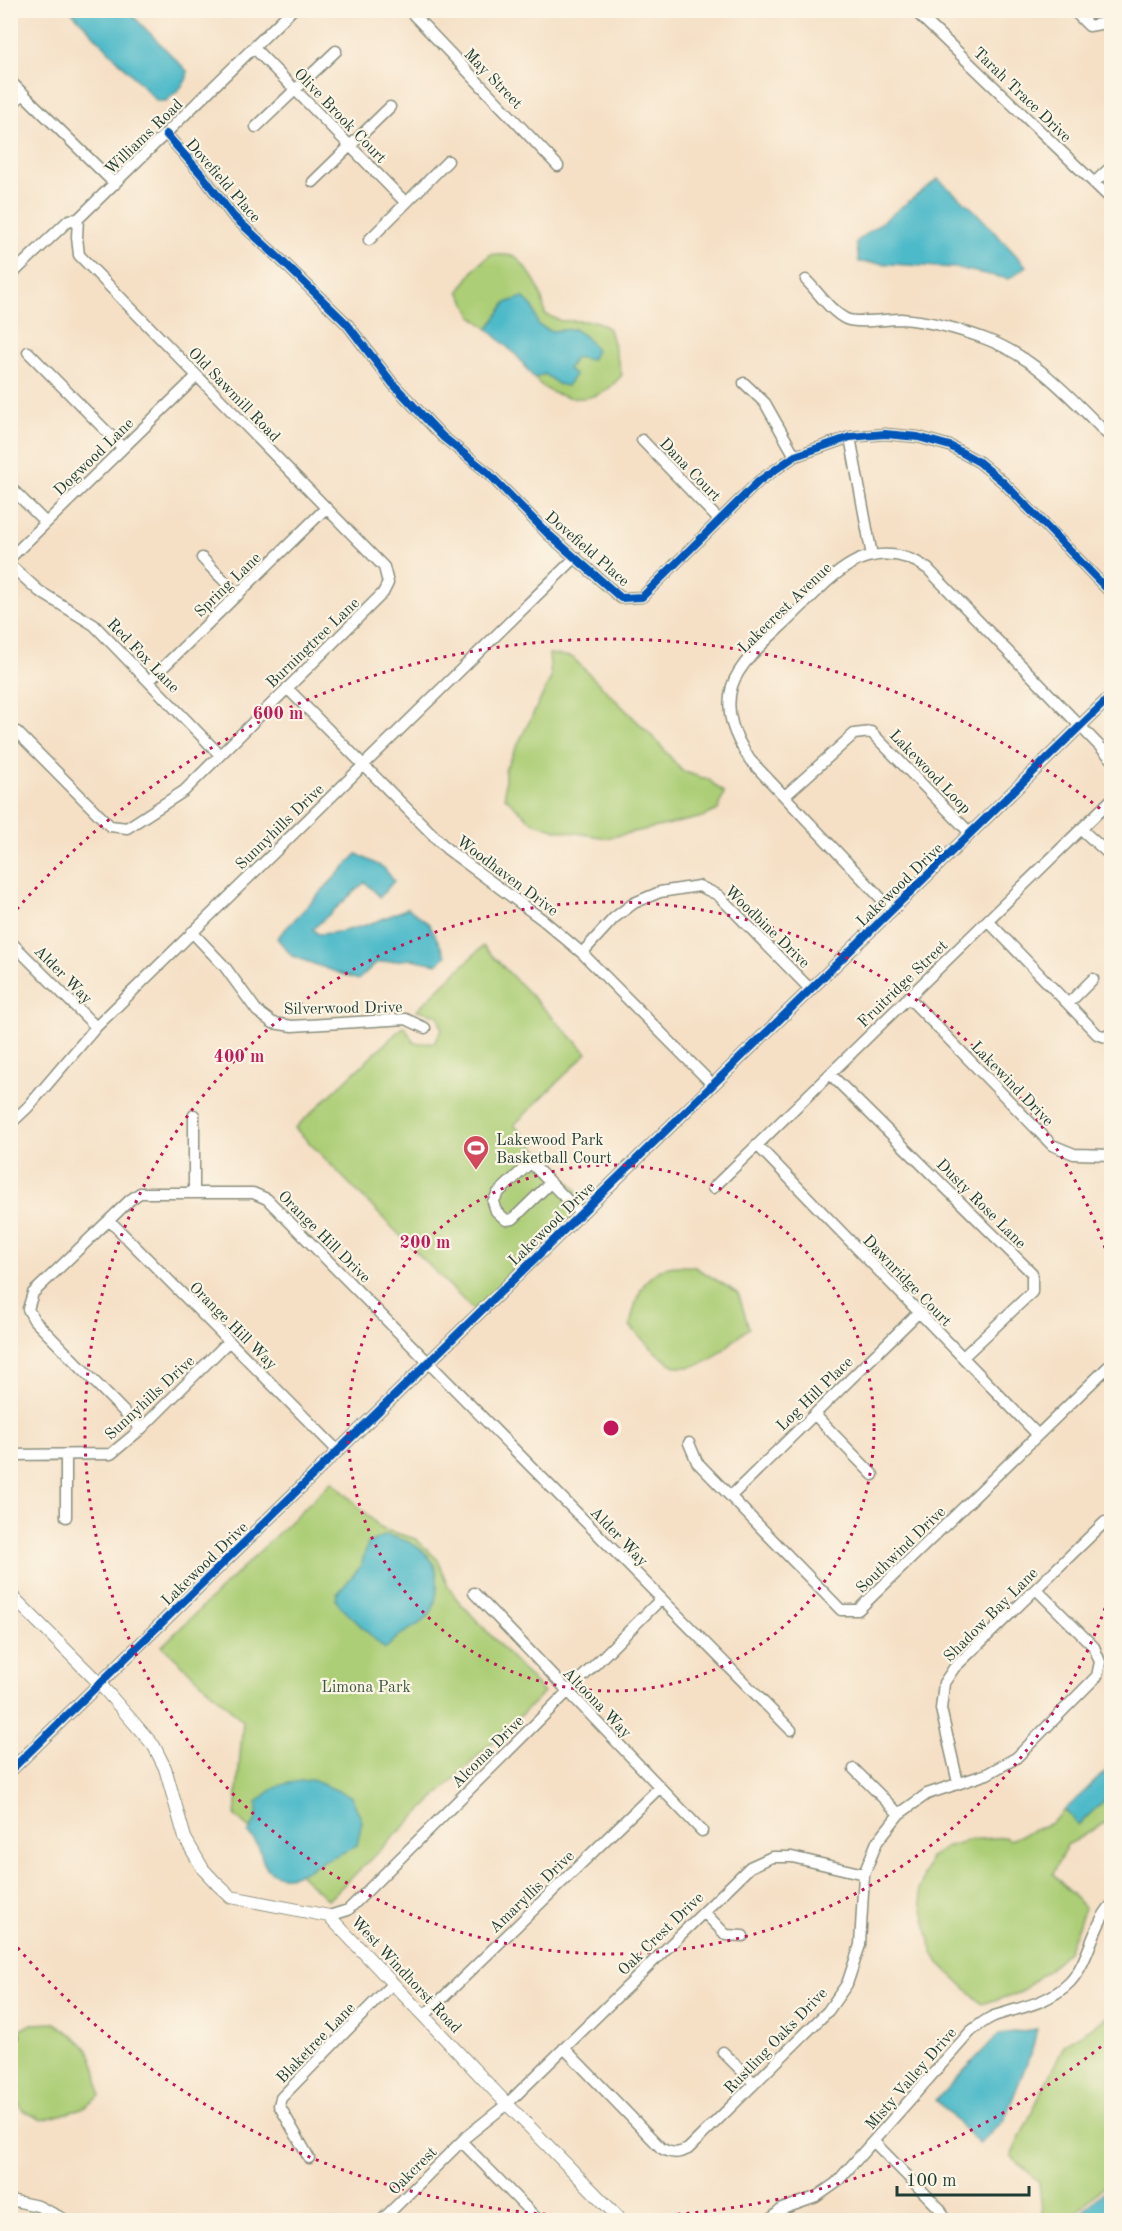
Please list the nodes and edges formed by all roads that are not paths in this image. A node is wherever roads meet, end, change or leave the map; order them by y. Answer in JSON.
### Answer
{"nodes":[{"id":1,"x":292,"y":10,"type":"edge"},
{"id":2,"x":408,"y":10,"type":"edge"},
{"id":3,"x":914,"y":10,"type":"edge"},
{"id":4,"x":1073,"y":10,"type":"edge"},
{"id":5,"x":1112,"y":17,"type":"edge"},
{"id":6,"x":254,"y":48,"type":"junction"},
{"id":7,"x":336,"y":51,"type":"dead end"},
{"id":8,"x":10,"y":81,"type":"edge"},
{"id":9,"x":295,"y":90,"type":"junction"},
{"id":10,"x":24,"y":94,"type":"junction"},
{"id":11,"x":10,"y":105,"type":"edge"},
{"id":12,"x":390,"y":107,"type":"dead end"},
{"id":13,"x":256,"y":127,"type":"dead end"},
{"id":14,"x":166,"y":134,"type":"junction"},
{"id":15,"x":350,"y":146,"type":"junction"},
{"id":16,"x":448,"y":161,"type":"dead end"},
{"id":17,"x":558,"y":166,"type":"dead end"},
{"id":18,"x":1112,"y":166,"type":"edge"},
{"id":19,"x":313,"y":182,"type":"dead end"},
{"id":20,"x":1094,"y":183,"type":"junction"},
{"id":21,"x":115,"y":184,"type":"junction"},
{"id":22,"x":1112,"y":200,"type":"edge"},
{"id":23,"x":406,"y":203,"type":"junction"},
{"id":24,"x":78,"y":219,"type":"junction"},
{"id":25,"x":369,"y":240,"type":"dead end"},
{"id":26,"x":10,"y":276,"type":"edge"},
{"id":27,"x":806,"y":280,"type":"dead end"},
{"id":28,"x":28,"y":352,"type":"dead end"},
{"id":29,"x":197,"y":376,"type":"junction"},
{"id":30,"x":744,"y":383,"type":"dead end"},
{"id":31,"x":850,"y":437,"type":"junction"},
{"id":32,"x":1112,"y":439,"type":"edge"},
{"id":33,"x":642,"y":440,"type":"dead end"},
{"id":34,"x":123,"y":448,"type":"junction"},
{"id":35,"x":795,"y":456,"type":"junction"},
{"id":36,"x":10,"y":487,"type":"edge"},
{"id":37,"x":327,"y":508,"type":"junction"},
{"id":38,"x":719,"y":520,"type":"junction"},
{"id":39,"x":46,"y":523,"type":"junction"},
{"id":40,"x":872,"y":556,"type":"junction"},
{"id":41,"x":576,"y":557,"type":"junction"},
{"id":42,"x":10,"y":558,"type":"edge"},
{"id":43,"x":202,"y":558,"type":"dead end"},
{"id":44,"x":10,"y":565,"type":"edge"},
{"id":45,"x":388,"y":583,"type":"joint"},
{"id":46,"x":1112,"y":594,"type":"edge"},
{"id":47,"x":238,"y":595,"type":"junction"},
{"id":48,"x":149,"y":681,"type":"junction"},
{"id":49,"x":287,"y":687,"type":"junction"},
{"id":50,"x":1112,"y":695,"type":"edge"},
{"id":51,"x":1080,"y":726,"type":"junction"},
{"id":52,"x":10,"y":731,"type":"edge"},
{"id":53,"x":219,"y":754,"type":"junction"},
{"id":54,"x":1112,"y":759,"type":"edge"},
{"id":55,"x":363,"y":766,"type":"junction"},
{"id":56,"x":785,"y":796,"type":"junction"},
{"id":57,"x":1112,"y":799,"type":"edge"},
{"id":58,"x":1081,"y":829,"type":"junction"},
{"id":59,"x":970,"y":833,"type":"junction"},
{"id":60,"x":1112,"y":857,"type":"edge"},
{"id":61,"x":892,"y":910,"type":"junction"},
{"id":62,"x":988,"y":921,"type":"junction"},
{"id":63,"x":192,"y":932,"type":"junction"},
{"id":64,"x":10,"y":941,"type":"edge"},
{"id":65,"x":582,"y":953,"type":"junction"},
{"id":66,"x":1093,"y":979,"type":"dead end"},
{"id":67,"x":810,"y":989,"type":"junction"},
{"id":68,"x":909,"y":998,"type":"junction"},
{"id":69,"x":1068,"y":1004,"type":"junction"},
{"id":70,"x":96,"y":1027,"type":"junction"},
{"id":71,"x":425,"y":1028,"type":"dead end"},
{"id":72,"x":1112,"y":1039,"type":"edge"},
{"id":73,"x":830,"y":1074,"type":"junction"},
{"id":74,"x":713,"y":1085,"type":"junction"},
{"id":75,"x":194,"y":1115,"type":"dead end"},
{"id":76,"x":10,"y":1124,"type":"edge"},
{"id":77,"x":756,"y":1145,"type":"junction"},
{"id":78,"x":1112,"y":1155,"type":"edge"},
{"id":79,"x":550,"y":1183,"type":"junction"},
{"id":80,"x":713,"y":1188,"type":"dead end"},
{"id":81,"x":194,"y":1192,"type":"junction"},
{"id":82,"x":581,"y":1214,"type":"junction"},
{"id":83,"x":109,"y":1220,"type":"junction"},
{"id":84,"x":919,"y":1312,"type":"junction"},
{"id":85,"x":229,"y":1341,"type":"junction"},
{"id":86,"x":963,"y":1357,"type":"junction"},
{"id":87,"x":429,"y":1362,"type":"junction"},
{"id":88,"x":1112,"y":1363,"type":"edge"},
{"id":89,"x":814,"y":1414,"type":"junction"},
{"id":90,"x":141,"y":1428,"type":"junction"},
{"id":91,"x":1038,"y":1435,"type":"junction"},
{"id":92,"x":689,"y":1443,"type":"dead end"},
{"id":93,"x":338,"y":1451,"type":"junction"},
{"id":94,"x":10,"y":1455,"type":"edge"},
{"id":95,"x":66,"y":1456,"type":"junction"},
{"id":96,"x":873,"y":1475,"type":"dead end"},
{"id":97,"x":731,"y":1496,"type":"junction"},
{"id":98,"x":66,"y":1517,"type":"dead end"},
{"id":99,"x":1105,"y":1522,"type":"dead end"},
{"id":100,"x":1036,"y":1589,"type":"junction"},
{"id":101,"x":10,"y":1593,"type":"edge"},
{"id":102,"x":474,"y":1593,"type":"dead end"},
{"id":103,"x":661,"y":1599,"type":"junction"},
{"id":104,"x":100,"y":1684,"type":"junction"},
{"id":105,"x":568,"y":1691,"type":"junction"},
{"id":106,"x":791,"y":1730,"type":"dead end"},
{"id":107,"x":854,"y":1769,"type":"dead end"},
{"id":108,"x":10,"y":1771,"type":"edge"},
{"id":109,"x":958,"y":1783,"type":"junction"},
{"id":110,"x":659,"y":1788,"type":"junction"},
{"id":111,"x":899,"y":1814,"type":"junction"},
{"id":112,"x":702,"y":1831,"type":"dead end"},
{"id":113,"x":864,"y":1874,"type":"junction"},
{"id":114,"x":1112,"y":1904,"type":"edge"},
{"id":115,"x":704,"y":1912,"type":"junction"},
{"id":116,"x":329,"y":1916,"type":"junction"},
{"id":117,"x":743,"y":1936,"type":"dead end"},
{"id":118,"x":393,"y":1983,"type":"junction"},
{"id":119,"x":424,"y":2016,"type":"junction"},
{"id":120,"x":564,"y":2048,"type":"junction"},
{"id":121,"x":723,"y":2052,"type":"dead end"},
{"id":122,"x":754,"y":2083,"type":"junction"},
{"id":123,"x":507,"y":2104,"type":"junction"},
{"id":124,"x":462,"y":2142,"type":"junction"},
{"id":125,"x":874,"y":2142,"type":"junction"},
{"id":126,"x":309,"y":2158,"type":"dead end"},
{"id":127,"x":10,"y":2200,"type":"edge"},
{"id":128,"x":66,"y":2220,"type":"edge"},
{"id":129,"x":382,"y":2220,"type":"edge"},
{"id":130,"x":538,"y":2220,"type":"edge"},
{"id":131,"x":621,"y":2220,"type":"edge"},
{"id":132,"x":770,"y":2220,"type":"edge"},
{"id":133,"x":946,"y":2220,"type":"edge"}],
"edges":[{"from":1,"to":6,"type":"street","name":"Williams Road"},
{"from":2,"to":17,"type":"street","name":"May Street"},
{"from":3,"to":20,"type":"street","name":"Tarah Trace Drive"},
{"from":4,"to":5,"type":"street"},
{"from":6,"to":9,"type":"street","name":"Olive Brook Court"},
{"from":6,"to":14,"type":"street","name":"Williams Road"},
{"from":7,"to":9,"type":"street"},
{"from":8,"to":10,"type":"street"},
{"from":9,"to":13,"type":"street"},
{"from":9,"to":15,"type":"street","name":"Olive Brook Court"},
{"from":10,"to":11,"type":"street"},
{"from":10,"to":21,"type":"street"},
{"from":12,"to":15,"type":"street"},
{"from":14,"to":21,"type":"street","name":"Williams Road"},
{"from":14,"to":41,"type":"street","name":"Dovefield Place"},
{"from":15,"to":19,"type":"street"},
{"from":15,"to":23,"type":"street","name":"Olive Brook Court"},
{"from":16,"to":23,"type":"street"},
{"from":18,"to":20,"type":"street"},
{"from":20,"to":22,"type":"street","name":"Tarah Trace Drive"},
{"from":21,"to":24,"type":"street","name":"Williams Road"},
{"from":23,"to":25,"type":"street"},
{"from":24,"to":26,"type":"street","name":"Williams Road"},
{"from":24,"to":29,"type":"street","name":"Old Sawmill Road"},
{"from":27,"to":32,"type":"street"},
{"from":28,"to":34,"type":"street"},
{"from":29,"to":34,"type":"street","name":"Dogwood Lane"},
{"from":29,"to":37,"type":"street","name":"Old Sawmill Road"},
{"from":30,"to":35,"type":"street"},
{"from":31,"to":35,"type":"street","name":"Dovefield Place"},
{"from":31,"to":40,"type":"street"},
{"from":31,"to":46,"type":"street","name":"Dovefield Place"},
{"from":33,"to":38,"type":"street","name":"Dana Court"},
{"from":34,"to":39,"type":"street","name":"Dogwood Lane"},
{"from":35,"to":38,"type":"street","name":"Dovefield Place"},
{"from":36,"to":39,"type":"street"},
{"from":37,"to":45,"type":"street","name":"Old Sawmill Road"},
{"from":37,"to":47,"type":"street","name":"Spring Lane"},
{"from":38,"to":41,"type":"street","name":"Dovefield Place"},
{"from":39,"to":42,"type":"street","name":"Dogwood Lane"},
{"from":40,"to":51,"type":"street","name":"Lakecrest Avenue"},
{"from":40,"to":56,"type":"street","name":"Lakecrest Avenue"},
{"from":41,"to":55,"type":"street","name":"Sunnyhills Drive"},
{"from":43,"to":47,"type":"street"},
{"from":44,"to":48,"type":"street","name":"Red Fox Lane"},
{"from":45,"to":49,"type":"street","name":"Burningtree Lane"},
{"from":47,"to":48,"type":"street","name":"Spring Lane"},
{"from":48,"to":53,"type":"street","name":"Red Fox Lane"},
{"from":49,"to":53,"type":"street","name":"Burningtree Lane"},
{"from":49,"to":55,"type":"street","name":"Woodhaven Drive"},
{"from":50,"to":51,"type":"street","name":"Lakewood Drive"},
{"from":51,"to":54,"type":"street"},
{"from":51,"to":59,"type":"street","name":"Lakewood Drive"},
{"from":52,"to":53,"type":"street","name":"Burningtree Lane"},
{"from":55,"to":63,"type":"street","name":"Sunnyhills Drive"},
{"from":55,"to":65,"type":"street","name":"Woodhaven Drive"},
{"from":56,"to":59,"type":"street","name":"Lakewood Loop"},
{"from":56,"to":61,"type":"street","name":"Lakecrest Avenue"},
{"from":57,"to":58,"type":"street","name":"Fruitridge Street"},
{"from":58,"to":60,"type":"street"},
{"from":58,"to":62,"type":"street","name":"Fruitridge Street"},
{"from":59,"to":61,"type":"street","name":"Lakewood Drive"},
{"from":61,"to":67,"type":"street","name":"Lakewood Drive"},
{"from":62,"to":68,"type":"street","name":"Fruitridge Street"},
{"from":62,"to":69,"type":"street"},
{"from":63,"to":70,"type":"street","name":"Sunnyhills Drive"},
{"from":63,"to":71,"type":"street","name":"Silverwood Drive"},
{"from":64,"to":70,"type":"street","name":"Alder Way"},
{"from":65,"to":67,"type":"street","name":"Woodbine Drive"},
{"from":65,"to":74,"type":"street","name":"Woodhaven Drive"},
{"from":66,"to":69,"type":"street"},
{"from":67,"to":74,"type":"street","name":"Lakewood Drive"},
{"from":68,"to":73,"type":"street","name":"Fruitridge Street"},
{"from":68,"to":78,"type":"street","name":"Lakewind Drive"},
{"from":69,"to":72,"type":"street"},
{"from":70,"to":76,"type":"street","name":"Sunnyhills Drive"},
{"from":73,"to":77,"type":"street","name":"Fruitridge Street"},
{"from":73,"to":86,"type":"street","name":"Dusty Rose Lane"},
{"from":74,"to":82,"type":"street","name":"Lakewood Drive"},
{"from":75,"to":81,"type":"street"},
{"from":77,"to":80,"type":"street","name":"Fruitridge Street"},
{"from":77,"to":84,"type":"street","name":"Dawnridge Court"},
{"from":79,"to":79,"type":"street"},
{"from":79,"to":82,"type":"street"},
{"from":81,"to":83,"type":"street","name":"Orange Hill Drive"},
{"from":81,"to":87,"type":"street","name":"Orange Hill Drive"},
{"from":82,"to":87,"type":"street","name":"Lakewood Drive"},
{"from":83,"to":85,"type":"street","name":"Orange Hill Way"},
{"from":83,"to":90,"type":"street","name":"Orange Hill Drive"},
{"from":84,"to":86,"type":"street","name":"Dawnridge Court"},
{"from":84,"to":89,"type":"street","name":"Log Hill Place"},
{"from":85,"to":90,"type":"street","name":"Sunnyhills Drive"},
{"from":85,"to":93,"type":"street","name":"Orange Hill Way"},
{"from":86,"to":91,"type":"street","name":"Dawnridge Court"},
{"from":87,"to":93,"type":"street","name":"Lakewood Drive"},
{"from":87,"to":103,"type":"street","name":"Alder Way"},
{"from":88,"to":91,"type":"street","name":"Southwind Drive"},
{"from":89,"to":96,"type":"street"},
{"from":89,"to":97,"type":"street","name":"Log Hill Place"},
{"from":90,"to":95,"type":"street","name":"Sunnyhills Drive"},
{"from":91,"to":97,"type":"street","name":"Southwind Drive"},
{"from":92,"to":97,"type":"street","name":"Southwind Drive"},
{"from":93,"to":104,"type":"street","name":"Lakewood Drive"},
{"from":94,"to":95,"type":"street","name":"Sunnyhills Drive"},
{"from":95,"to":98,"type":"street"},
{"from":99,"to":100,"type":"street","name":"Shadow Bay Lane"},
{"from":100,"to":109,"type":"street","name":"Shadow Bay Lane"},
{"from":100,"to":109,"type":"street","name":"Rustling Oaks Drive"},
{"from":101,"to":104,"type":"street","name":"West Windhorst Road"},
{"from":102,"to":105,"type":"street","name":"Altoona Way"},
{"from":103,"to":105,"type":"street","name":"Alcoma Drive"},
{"from":103,"to":106,"type":"street","name":"Alder Way"},
{"from":104,"to":108,"type":"street","name":"Lakewood Drive"},
{"from":104,"to":116,"type":"street","name":"West Windhorst Road"},
{"from":105,"to":110,"type":"street","name":"Altoona Way"},
{"from":105,"to":116,"type":"street","name":"Alcoma Drive"},
{"from":107,"to":111,"type":"street"},
{"from":109,"to":111,"type":"street","name":"Rustling Oaks Drive"},
{"from":110,"to":112,"type":"street","name":"Altoona Way"},
{"from":110,"to":119,"type":"street","name":"Amaryllis Drive"},
{"from":111,"to":113,"type":"street","name":"Rustling Oaks Drive"},
{"from":113,"to":115,"type":"street","name":"Oak Crest Drive"},
{"from":113,"to":122,"type":"street","name":"Rustling Oaks Drive"},
{"from":114,"to":125,"type":"street","name":"Misty Valley Drive"},
{"from":115,"to":117,"type":"street"},
{"from":115,"to":120,"type":"street","name":"Oak Crest Drive"},
{"from":116,"to":118,"type":"street","name":"West Windhorst Road"},
{"from":118,"to":119,"type":"street","name":"West Windhorst Road"},
{"from":118,"to":126,"type":"street","name":"Blaketree Lane"},
{"from":119,"to":123,"type":"street","name":"West Windhorst Road"},
{"from":120,"to":122,"type":"street","name":"Rustling Oaks Drive"},
{"from":120,"to":123,"type":"street","name":"Oak Crest Drive"},
{"from":121,"to":122,"type":"street"},
{"from":123,"to":124,"type":"street","name":"Oakcrest"},
{"from":123,"to":131,"type":"street","name":"West Windhorst Road"},
{"from":124,"to":129,"type":"street","name":"Oakcrest"},
{"from":124,"to":130,"type":"street"},
{"from":125,"to":132,"type":"street","name":"Misty Valley Drive"},
{"from":125,"to":133,"type":"street"},
{"from":127,"to":128,"type":"street"}]}
